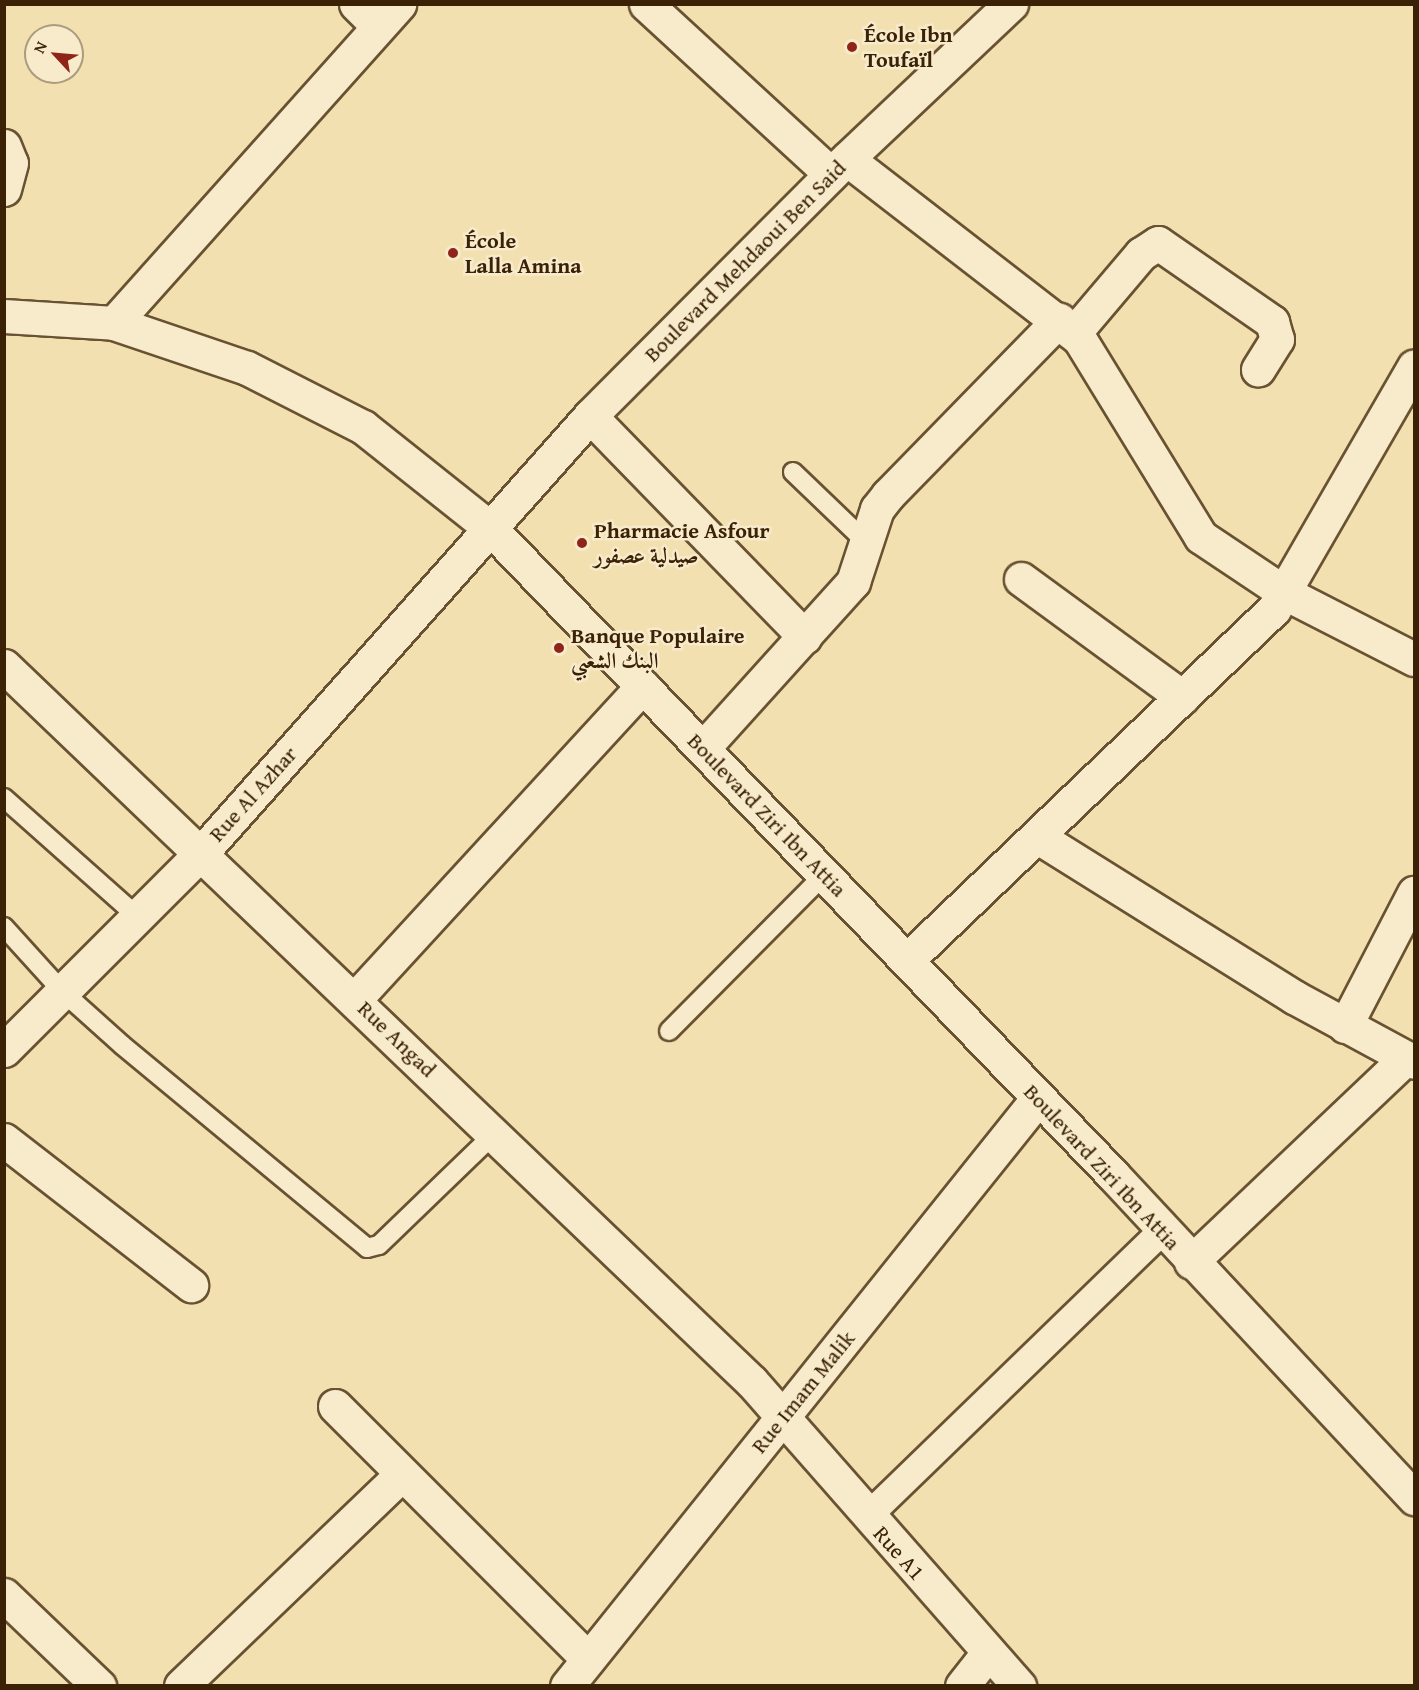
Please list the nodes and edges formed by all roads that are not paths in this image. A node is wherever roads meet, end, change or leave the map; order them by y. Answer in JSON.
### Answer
{"nodes":[{"id":1,"x":646,"y":4,"type":"edge"},
{"id":2,"x":1011,"y":4,"type":"edge"},
{"id":3,"x":378,"y":12,"type":"edge"},
{"id":4,"x":4,"y":146,"type":"edge"},
{"id":5,"x":839,"y":167,"type":"junction"},
{"id":6,"x":4,"y":189,"type":"edge"},
{"id":7,"x":4,"y":316,"type":"edge"},
{"id":8,"x":114,"y":323,"type":"junction"},
{"id":9,"x":1067,"y":327,"type":"junction"},
{"id":10,"x":1414,"y":367,"type":"edge"},
{"id":11,"x":1258,"y":369,"type":"dead end"},
{"id":12,"x":590,"y":416,"type":"junction"},
{"id":13,"x":793,"y":472,"type":"dead end"},
{"id":14,"x":490,"y":528,"type":"junction"},
{"id":15,"x":868,"y":544,"type":"junction"},
{"id":16,"x":1021,"y":579,"type":"dead end"},
{"id":17,"x":1285,"y":593,"type":"junction"},
{"id":18,"x":805,"y":637,"type":"junction"},
{"id":19,"x":1414,"y":659,"type":"edge"},
{"id":20,"x":4,"y":666,"type":"edge"},
{"id":21,"x":644,"y":686,"type":"junction"},
{"id":22,"x":1182,"y":697,"type":"junction"},
{"id":23,"x":703,"y":748,"type":"junction"},
{"id":24,"x":4,"y":798,"type":"edge"},
{"id":25,"x":1038,"y":837,"type":"junction"},
{"id":26,"x":202,"y":852,"type":"junction"},
{"id":27,"x":823,"y":876,"type":"junction"},
{"id":28,"x":1414,"y":893,"type":"edge"},
{"id":29,"x":137,"y":916,"type":"junction"},
{"id":30,"x":4,"y":927,"type":"edge"},
{"id":31,"x":907,"y":960,"type":"junction"},
{"id":32,"x":63,"y":992,"type":"junction"},
{"id":33,"x":355,"y":999,"type":"junction"},
{"id":34,"x":1345,"y":1026,"type":"junction"},
{"id":35,"x":669,"y":1031,"type":"dead end"},
{"id":36,"x":4,"y":1050,"type":"edge"},
{"id":37,"x":1410,"y":1060,"type":"edge"},
{"id":38,"x":1038,"y":1098,"type":"junction"},
{"id":39,"x":495,"y":1133,"type":"junction"},
{"id":40,"x":4,"y":1140,"type":"edge"},
{"id":41,"x":1163,"y":1229,"type":"junction"},
{"id":42,"x":1191,"y":1262,"type":"junction"},
{"id":43,"x":191,"y":1285,"type":"dead end"},
{"id":44,"x":335,"y":1406,"type":"dead end"},
{"id":45,"x":783,"y":1417,"type":"junction"},
{"id":46,"x":402,"y":1474,"type":"junction"},
{"id":47,"x":1414,"y":1498,"type":"edge"},
{"id":48,"x":867,"y":1516,"type":"junction"},
{"id":49,"x":4,"y":1595,"type":"edge"},
{"id":50,"x":988,"y":1653,"type":"junction"},
{"id":51,"x":588,"y":1659,"type":"junction"},
{"id":52,"x":99,"y":1686,"type":"edge"},
{"id":53,"x":181,"y":1686,"type":"edge"},
{"id":54,"x":567,"y":1686,"type":"edge"},
{"id":55,"x":962,"y":1686,"type":"edge"},
{"id":56,"x":1019,"y":1686,"type":"edge"}],
"edges":[{"from":1,"to":5,"type":"street"},
{"from":2,"to":5,"type":"street","name":"Boulevard Mehdaoui Ben Said"},
{"from":3,"to":8,"type":"street"},
{"from":4,"to":6,"type":"street"},
{"from":5,"to":9,"type":"street"},
{"from":5,"to":12,"type":"street","name":"Boulevard Mehdaoui Ben Said"},
{"from":7,"to":8,"type":"street","name":"Boulevard Ziri Ibn Attia"},
{"from":8,"to":14,"type":"street","name":"Boulevard Ziri Ibn Attia"},
{"from":9,"to":11,"type":"street"},
{"from":9,"to":15,"type":"street"},
{"from":9,"to":17,"type":"street"},
{"from":10,"to":17,"type":"street"},
{"from":12,"to":14,"type":"street","name":"Boulevard Mehdaoui Ben Said"},
{"from":12,"to":18,"type":"street"},
{"from":13,"to":15,"type":"lane"},
{"from":14,"to":21,"type":"street","name":"Boulevard Ziri Ibn Attia"},
{"from":14,"to":26,"type":"street","name":"Rue Al Azhar"},
{"from":15,"to":18,"type":"street"},
{"from":16,"to":22,"type":"street"},
{"from":17,"to":19,"type":"street"},
{"from":17,"to":22,"type":"street"},
{"from":18,"to":23,"type":"street"},
{"from":20,"to":26,"type":"street","name":"Rue Angad"},
{"from":21,"to":23,"type":"street","name":"Boulevard Ziri Ibn Attia"},
{"from":21,"to":33,"type":"street"},
{"from":22,"to":25,"type":"street"},
{"from":23,"to":27,"type":"street","name":"Boulevard Ziri Ibn Attia"},
{"from":24,"to":29,"type":"lane"},
{"from":25,"to":31,"type":"street"},
{"from":25,"to":34,"type":"street"},
{"from":26,"to":29,"type":"street","name":"Rue Al Azhar"},
{"from":26,"to":33,"type":"street","name":"Rue Angad"},
{"from":27,"to":31,"type":"street","name":"Boulevard Ziri Ibn Attia"},
{"from":27,"to":35,"type":"lane"},
{"from":28,"to":34,"type":"street"},
{"from":29,"to":32,"type":"street","name":"Rue Al Azhar"},
{"from":30,"to":32,"type":"lane"},
{"from":31,"to":38,"type":"street","name":"Boulevard Ziri Ibn Attia"},
{"from":32,"to":36,"type":"street","name":"Rue Al Azhar"},
{"from":32,"to":39,"type":"lane"},
{"from":33,"to":39,"type":"street","name":"Rue Angad"},
{"from":34,"to":37,"type":"street"},
{"from":37,"to":42,"type":"street"},
{"from":38,"to":41,"type":"street","name":"Boulevard Ziri Ibn Attia"},
{"from":38,"to":45,"type":"street","name":"Rue Imam Malik"},
{"from":39,"to":45,"type":"street","name":"Rue Angad"},
{"from":40,"to":43,"type":"street"},
{"from":41,"to":42,"type":"street","name":"Boulevard Ziri Ibn Attia"},
{"from":41,"to":48,"type":"street"},
{"from":42,"to":47,"type":"street","name":"Boulevard Ziri Ibn Attia"},
{"from":44,"to":46,"type":"street"},
{"from":45,"to":48,"type":"street","name":"Rue A1"},
{"from":45,"to":51,"type":"street","name":"Rue Imam Malik"},
{"from":46,"to":51,"type":"street"},
{"from":46,"to":53,"type":"street"},
{"from":48,"to":50,"type":"street","name":"Rue A1"},
{"from":49,"to":52,"type":"street"},
{"from":50,"to":55,"type":"street"},
{"from":50,"to":56,"type":"street","name":"Rue A1"},
{"from":51,"to":54,"type":"street","name":"Rue Imam Malik"}]}
